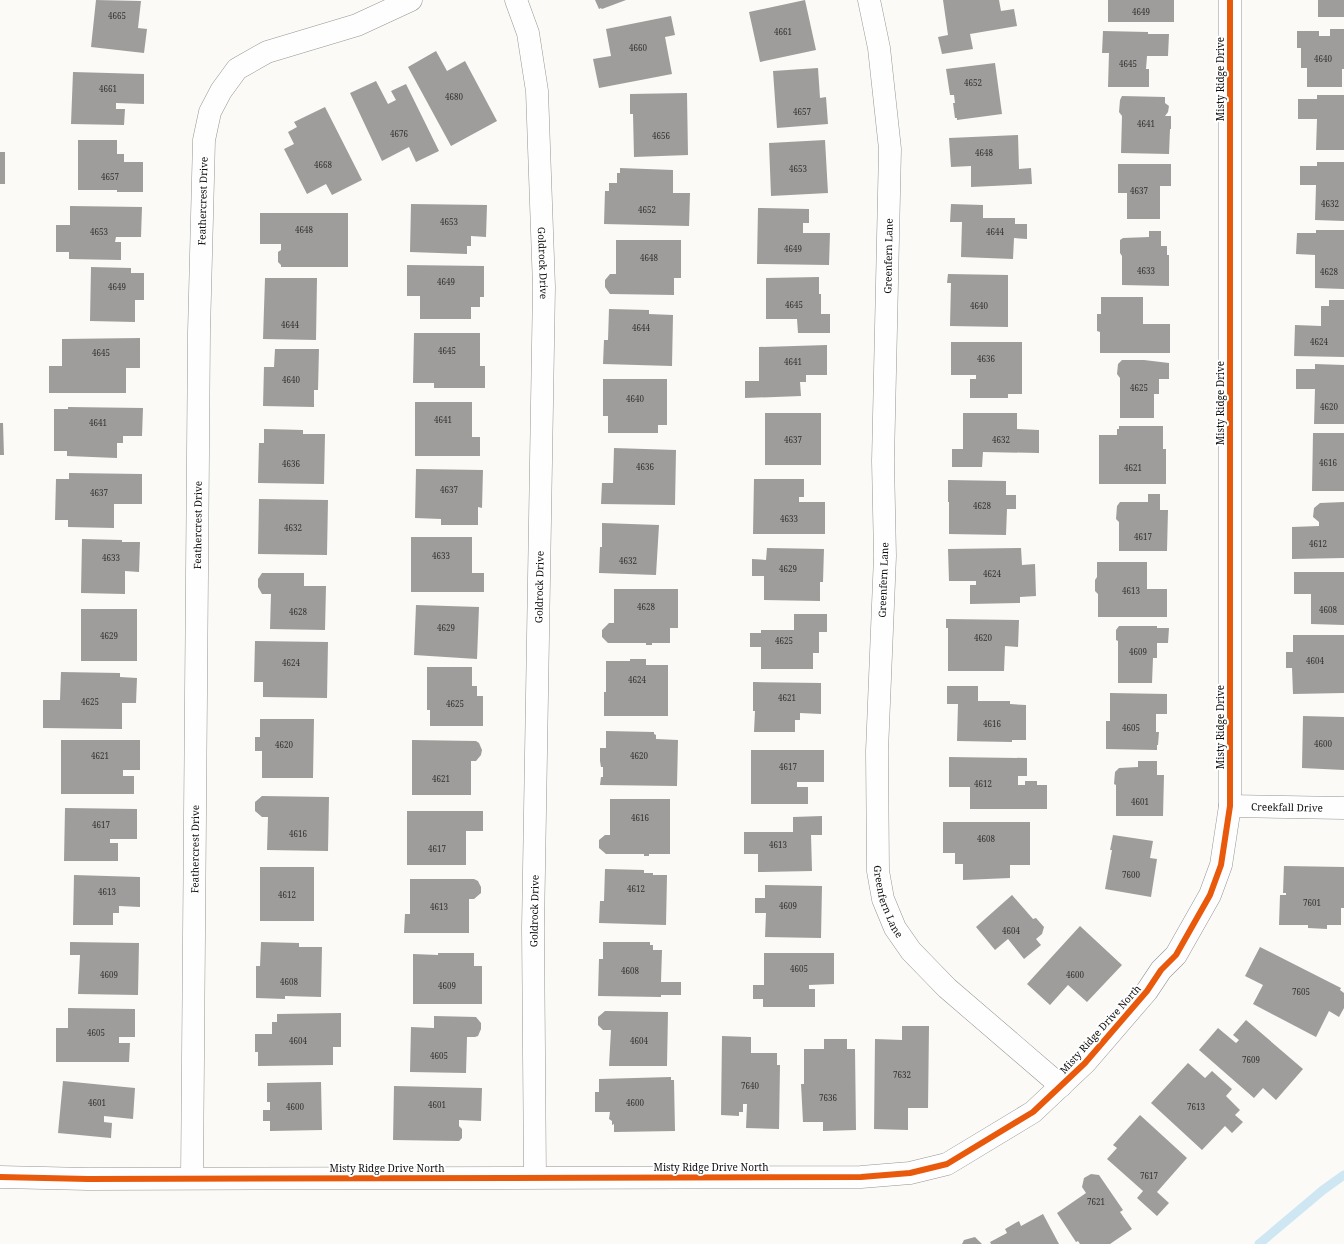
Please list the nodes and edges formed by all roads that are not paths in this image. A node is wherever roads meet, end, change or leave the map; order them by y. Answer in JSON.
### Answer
{"nodes":[{"id":1,"x":411,"y":0,"type":"edge"},
{"id":2,"x":516,"y":0,"type":"edge"},
{"id":3,"x":869,"y":0,"type":"edge"},
{"id":4,"x":1230,"y":0,"type":"edge"},
{"id":5,"x":1230,"y":806,"type":"junction"},
{"id":6,"x":1344,"y":808,"type":"edge"},
{"id":7,"x":1061,"y":1086,"type":"junction"},
{"id":8,"x":0,"y":1176,"type":"edge"},
{"id":9,"x":535,"y":1177,"type":"junction"},
{"id":10,"x":192,"y":1178,"type":"junction"}],
"edges":[{"from":1,"to":10,"type":"street","name":"Feathercrest Drive"},
{"from":2,"to":9,"type":"street","name":"Goldrock Drive"},
{"from":3,"to":7,"type":"street","name":"Greenfern Lane"},
{"from":4,"to":5,"type":"street","name":"Misty Ridge Drive"},
{"from":5,"to":6,"type":"street","name":"Creekfall Drive"},
{"from":5,"to":7,"type":"street","name":"Misty Ridge Drive North"},
{"from":7,"to":9,"type":"street","name":"Misty Ridge Drive North"},
{"from":8,"to":10,"type":"street","name":"Misty Ridge Drive North"},
{"from":9,"to":10,"type":"street","name":"Misty Ridge Drive North"}]}
